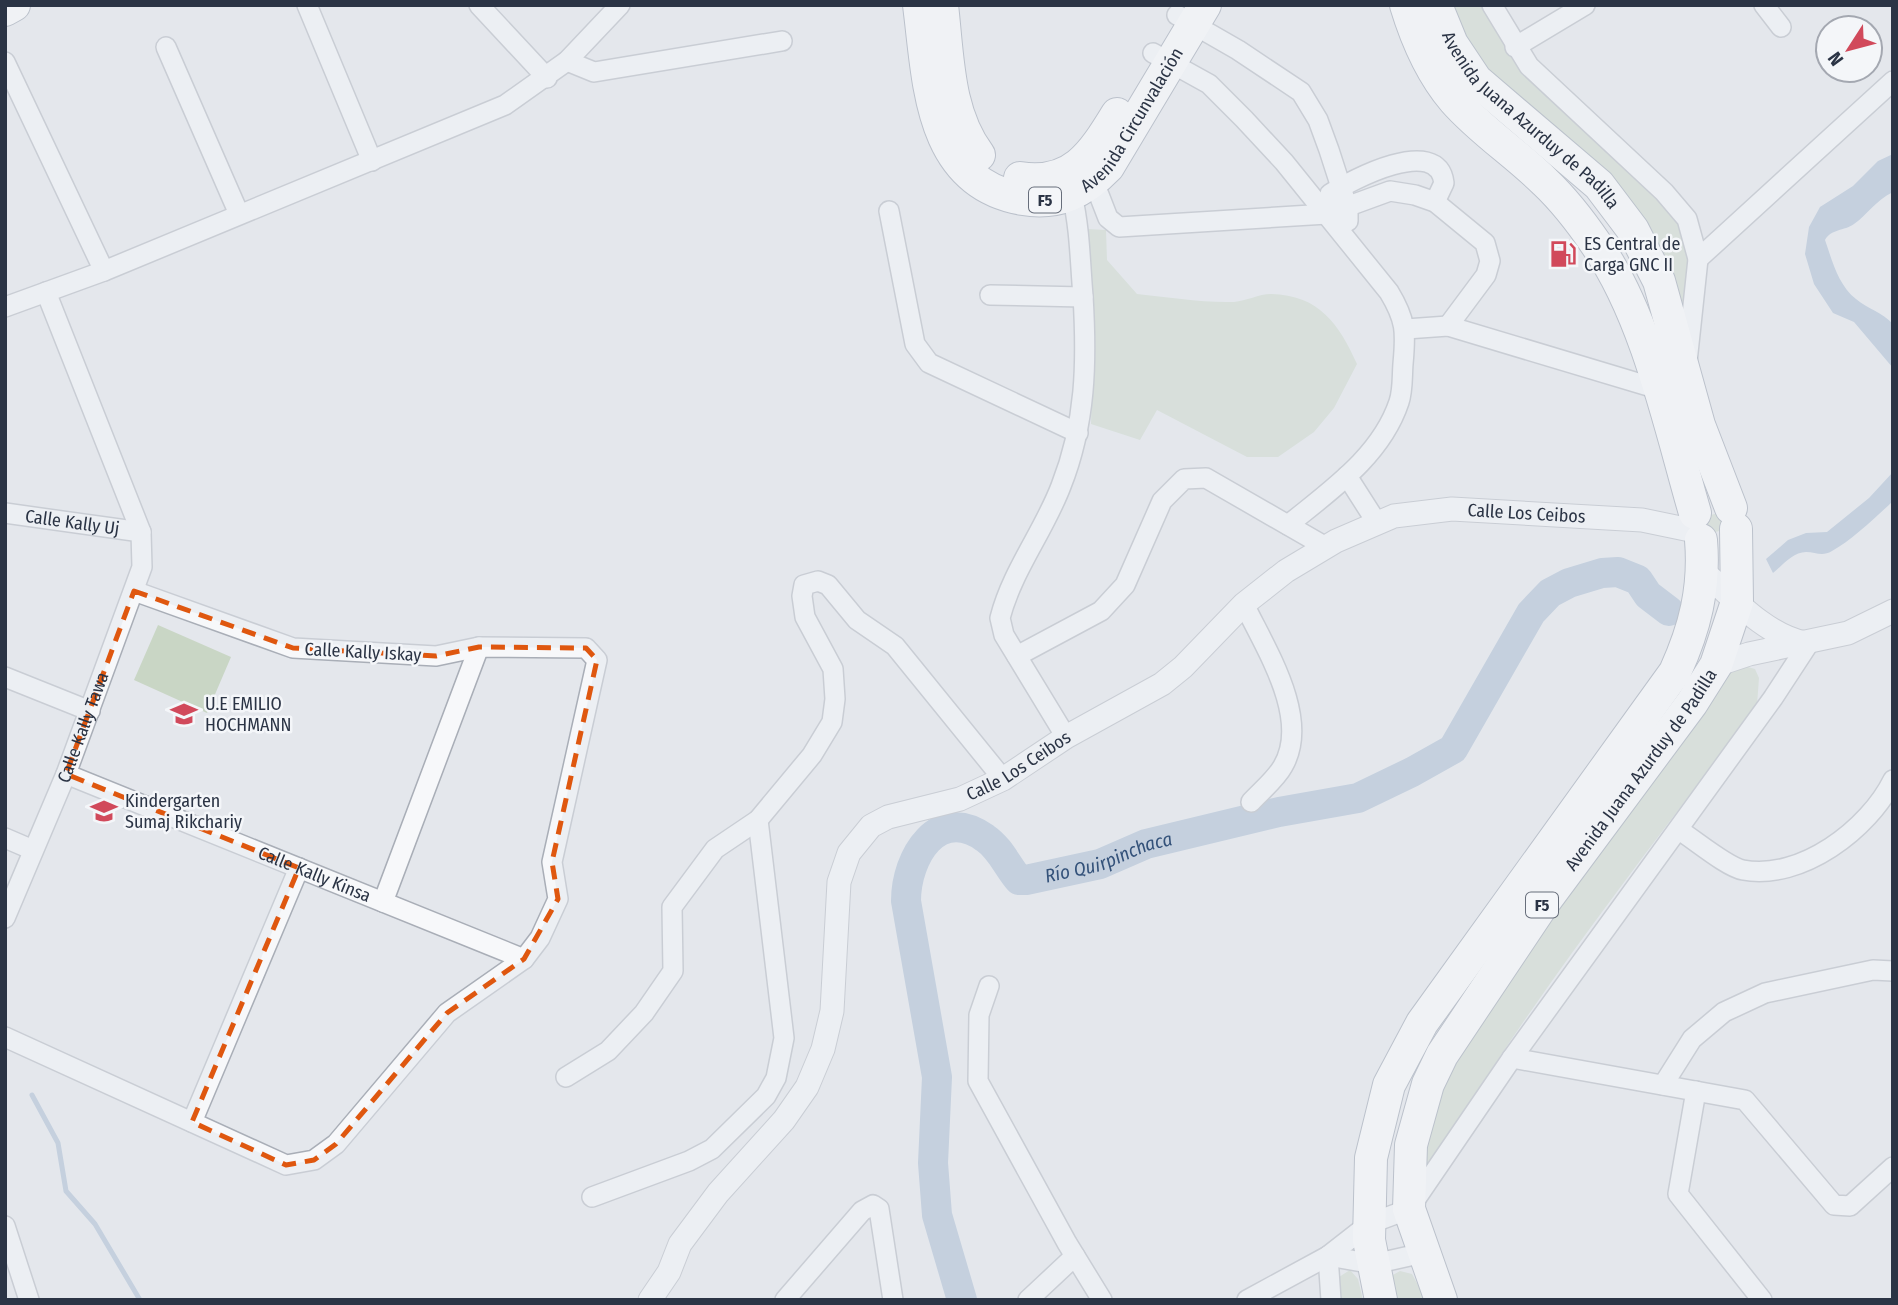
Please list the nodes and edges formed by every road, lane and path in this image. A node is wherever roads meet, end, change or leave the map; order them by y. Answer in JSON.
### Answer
{"nodes":[{"id":1,"x":14,"y":5,"type":"edge"},
{"id":2,"x":307,"y":5,"type":"edge"},
{"id":3,"x":479,"y":5,"type":"edge"},
{"id":4,"x":620,"y":5,"type":"edge"},
{"id":5,"x":919,"y":5,"type":"edge"},
{"id":6,"x":942,"y":5,"type":"edge"},
{"id":7,"x":1406,"y":5,"type":"edge"},
{"id":8,"x":1436,"y":5,"type":"edge"},
{"id":9,"x":1492,"y":5,"type":"edge"},
{"id":10,"x":1585,"y":5,"type":"edge"},
{"id":11,"x":1764,"y":5,"type":"edge"},
{"id":12,"x":5,"y":10,"type":"edge"},
{"id":13,"x":1190,"y":13,"type":"edge"},
{"id":14,"x":1781,"y":27,"type":"dead end"},
{"id":15,"x":782,"y":41,"type":"dead end"},
{"id":16,"x":166,"y":47,"type":"dead end"},
{"id":17,"x":1515,"y":47,"type":"junction"},
{"id":18,"x":1163,"y":58,"type":"junction"},
{"id":19,"x":567,"y":61,"type":"junction"},
{"id":20,"x":5,"y":62,"type":"edge"},
{"id":21,"x":547,"y":78,"type":"junction"},
{"id":22,"x":1893,"y":81,"type":"edge"},
{"id":23,"x":372,"y":161,"type":"junction"},
{"id":24,"x":1340,"y":187,"type":"junction"},
{"id":25,"x":1083,"y":188,"type":"junction"},
{"id":26,"x":1435,"y":202,"type":"junction"},
{"id":27,"x":1322,"y":208,"type":"junction"},
{"id":28,"x":1348,"y":209,"type":"junction"},
{"id":29,"x":889,"y":211,"type":"dead end"},
{"id":30,"x":239,"y":214,"type":"junction"},
{"id":31,"x":1348,"y":239,"type":"junction"},
{"id":32,"x":1698,"y":259,"type":"junction"},
{"id":33,"x":104,"y":271,"type":"junction"},
{"id":34,"x":46,"y":292,"type":"junction"},
{"id":35,"x":990,"y":295,"type":"dead end"},
{"id":36,"x":1083,"y":297,"type":"junction"},
{"id":37,"x":5,"y":307,"type":"edge"},
{"id":38,"x":1448,"y":326,"type":"junction"},
{"id":39,"x":1406,"y":329,"type":"junction"},
{"id":40,"x":1671,"y":383,"type":"junction"},
{"id":41,"x":1078,"y":433,"type":"junction"},
{"id":42,"x":1348,"y":476,"type":"junction"},
{"id":43,"x":5,"y":513,"type":"edge"},
{"id":44,"x":1733,"y":519,"type":"junction"},
{"id":45,"x":1642,"y":520,"type":"junction"},
{"id":46,"x":1696,"y":520,"type":"junction"},
{"id":47,"x":1377,"y":523,"type":"junction"},
{"id":48,"x":1288,"y":525,"type":"junction"},
{"id":49,"x":141,"y":532,"type":"junction"},
{"id":50,"x":1326,"y":547,"type":"junction"},
{"id":51,"x":1703,"y":570,"type":"junction"},
{"id":52,"x":134,"y":591,"type":"junction"},
{"id":53,"x":1737,"y":602,"type":"junction"},
{"id":54,"x":1244,"y":604,"type":"junction"},
{"id":55,"x":1893,"y":611,"type":"edge"},
{"id":56,"x":1809,"y":643,"type":"junction"},
{"id":57,"x":479,"y":647,"type":"junction"},
{"id":58,"x":1017,"y":656,"type":"junction"},
{"id":59,"x":1716,"y":665,"type":"junction"},
{"id":60,"x":5,"y":677,"type":"edge"},
{"id":61,"x":90,"y":711,"type":"junction"},
{"id":62,"x":1066,"y":737,"type":"junction"},
{"id":63,"x":66,"y":774,"type":"junction"},
{"id":64,"x":1003,"y":779,"type":"junction"},
{"id":65,"x":1893,"y":780,"type":"edge"},
{"id":66,"x":1251,"y":802,"type":"dead end"},
{"id":67,"x":758,"y":820,"type":"junction"},
{"id":68,"x":1679,"y":830,"type":"junction"},
{"id":69,"x":5,"y":838,"type":"edge"},
{"id":70,"x":33,"y":850,"type":"junction"},
{"id":71,"x":299,"y":868,"type":"junction"},
{"id":72,"x":383,"y":902,"type":"junction"},
{"id":73,"x":5,"y":918,"type":"edge"},
{"id":74,"x":1893,"y":957,"type":"edge"},
{"id":75,"x":524,"y":958,"type":"junction"},
{"id":76,"x":1873,"y":970,"type":"junction"},
{"id":77,"x":1893,"y":971,"type":"edge"},
{"id":78,"x":989,"y":986,"type":"dead end"},
{"id":79,"x":5,"y":1037,"type":"edge"},
{"id":80,"x":1512,"y":1058,"type":"junction"},
{"id":81,"x":566,"y":1077,"type":"dead end"},
{"id":82,"x":1663,"y":1085,"type":"junction"},
{"id":83,"x":1696,"y":1091,"type":"junction"},
{"id":84,"x":192,"y":1122,"type":"junction"},
{"id":85,"x":1893,"y":1167,"type":"edge"},
{"id":86,"x":592,"y":1198,"type":"dead end"},
{"id":87,"x":1409,"y":1209,"type":"junction"},
{"id":88,"x":1369,"y":1224,"type":"junction"},
{"id":89,"x":5,"y":1226,"type":"edge"},
{"id":90,"x":1423,"y":1253,"type":"junction"},
{"id":91,"x":1328,"y":1255,"type":"junction"},
{"id":92,"x":1075,"y":1256,"type":"junction"},
{"id":93,"x":1374,"y":1264,"type":"junction"},
{"id":94,"x":29,"y":1300,"type":"edge"},
{"id":95,"x":650,"y":1300,"type":"edge"},
{"id":96,"x":785,"y":1300,"type":"edge"},
{"id":97,"x":893,"y":1300,"type":"edge"},
{"id":98,"x":1028,"y":1300,"type":"edge"},
{"id":99,"x":1102,"y":1300,"type":"edge"},
{"id":100,"x":1247,"y":1300,"type":"edge"},
{"id":101,"x":1331,"y":1300,"type":"edge"},
{"id":102,"x":1381,"y":1300,"type":"edge"},
{"id":103,"x":1441,"y":1300,"type":"edge"},
{"id":104,"x":1762,"y":1300,"type":"edge"}],
"edges":[{"from":1,"to":12,"type":"highway"},
{"from":2,"to":23,"type":"street"},
{"from":3,"to":21,"type":"street"},
{"from":4,"to":19,"type":"street"},
{"from":5,"to":25,"type":"highway","name":"Avenida Circunvalación","number":"F5"},
{"from":6,"to":18,"type":"highway","name":"Avenida Circunvalación","number":"F5"},
{"from":7,"to":40,"type":"highway","name":"Avenida Juana Azurduy de Padilla","number":"F5"},
{"from":8,"to":40,"type":"highway","name":"Avenida Juana Azurduy de Padilla","number":"F5"},
{"from":9,"to":17,"type":"street"},
{"from":10,"to":17,"type":"street"},
{"from":11,"to":14,"type":"street"},
{"from":13,"to":18,"type":"highway","name":"Avenida Circunvalación","number":"F5"},
{"from":13,"to":24,"type":"street"},
{"from":15,"to":19,"type":"street"},
{"from":16,"to":30,"type":"street"},
{"from":17,"to":32,"type":"street"},
{"from":18,"to":25,"type":"highway","name":"Avenida Circunvalación","number":"F5"},
{"from":18,"to":27,"type":"street"},
{"from":19,"to":21,"type":"street"},
{"from":20,"to":33,"type":"street"},
{"from":21,"to":23,"type":"street"},
{"from":22,"to":32,"type":"street"},
{"from":23,"to":30,"type":"street"},
{"from":24,"to":26,"type":"street"},
{"from":24,"to":27,"type":"street"},
{"from":24,"to":28,"type":"street"},
{"from":25,"to":27,"type":"street"},
{"from":25,"to":36,"type":"street"},
{"from":26,"to":28,"type":"street"},
{"from":26,"to":38,"type":"street"},
{"from":27,"to":28,"type":"street"},
{"from":27,"to":31,"type":"street"},
{"from":28,"to":31,"type":"street"},
{"from":29,"to":41,"type":"street"},
{"from":30,"to":33,"type":"street"},
{"from":31,"to":39,"type":"street"},
{"from":32,"to":40,"type":"street"},
{"from":33,"to":34,"type":"street"},
{"from":34,"to":37,"type":"street"},
{"from":34,"to":49,"type":"street","name":"Calle Kally Tawa"},
{"from":35,"to":36,"type":"street"},
{"from":36,"to":41,"type":"street"},
{"from":38,"to":39,"type":"street"},
{"from":38,"to":40,"type":"street"},
{"from":39,"to":42,"type":"street"},
{"from":40,"to":44,"type":"highway","name":"Avenida Juana Azurduy de Padilla","number":"F5"},
{"from":40,"to":46,"type":"highway","name":"Avenida Juana Azurduy de Padilla","number":"F5"},
{"from":41,"to":58,"type":"street"},
{"from":42,"to":47,"type":"street"},
{"from":42,"to":48,"type":"street"},
{"from":43,"to":49,"type":"street","name":"Calle Kally Uj"},
{"from":44,"to":46,"type":"highway"},
{"from":44,"to":53,"type":"highway","name":"Avenida Juana Azurduy de Padilla","number":"F5"},
{"from":45,"to":46,"type":"street","name":"Calle Los Ceibos"},
{"from":45,"to":46,"type":"street","name":"Calle Los Ceibos"},
{"from":45,"to":47,"type":"street","name":"Calle Los Ceibos"},
{"from":46,"to":51,"type":"highway","name":"Avenida Juana Azurduy de Padilla","number":"F5"},
{"from":47,"to":50,"type":"street","name":"Calle Los Ceibos"},
{"from":48,"to":50,"type":"street"},
{"from":48,"to":58,"type":"street"},
{"from":49,"to":52,"type":"street","name":"Calle Kally Tawa"},
{"from":50,"to":54,"type":"street","name":"Calle Los Ceibos"},
{"from":51,"to":53,"type":"street"},
{"from":51,"to":88,"type":"highway","name":"Avenida Juana Azurduy de Padilla","number":"F5"},
{"from":52,"to":57,"type":"street","name":"Calle Kally Iskay"},
{"from":52,"to":61,"type":"street","name":"Calle Kally Tawa"},
{"from":53,"to":56,"type":"street"},
{"from":53,"to":59,"type":"highway","name":"Avenida Juana Azurduy de Padilla","number":"F5"},
{"from":54,"to":62,"type":"street","name":"Calle Los Ceibos"},
{"from":54,"to":66,"type":"street"},
{"from":55,"to":56,"type":"street"},
{"from":56,"to":59,"type":"street"},
{"from":56,"to":68,"type":"street"},
{"from":57,"to":72,"type":"street"},
{"from":57,"to":75,"type":"street","name":"Calle Kally Iskay"},
{"from":58,"to":62,"type":"street"},
{"from":59,"to":87,"type":"highway","name":"Avenida Juana Azurduy de Padilla","number":"F5"},
{"from":60,"to":61,"type":"street"},
{"from":61,"to":63,"type":"street","name":"Calle Kally Tawa"},
{"from":62,"to":64,"type":"street","name":"Calle Los Ceibos"},
{"from":63,"to":70,"type":"street","name":"Calle Kally Tawa"},
{"from":63,"to":71,"type":"street","name":"Calle Kally Kinsa"},
{"from":64,"to":67,"type":"street"},
{"from":64,"to":95,"type":"street","name":"Calle Los Ceibos"},
{"from":65,"to":68,"type":"street"},
{"from":67,"to":81,"type":"street"},
{"from":67,"to":86,"type":"street"},
{"from":68,"to":80,"type":"street"},
{"from":69,"to":70,"type":"street"},
{"from":70,"to":73,"type":"street","name":"Calle Kally Tawa"},
{"from":71,"to":72,"type":"street","name":"Calle Kally Kinsa"},
{"from":71,"to":84,"type":"street"},
{"from":72,"to":75,"type":"street","name":"Calle Kally Kinsa"},
{"from":74,"to":76,"type":"street"},
{"from":75,"to":84,"type":"street"},
{"from":76,"to":77,"type":"street"},
{"from":76,"to":82,"type":"street"},
{"from":78,"to":92,"type":"street"},
{"from":79,"to":84,"type":"street"},
{"from":80,"to":82,"type":"street"},
{"from":80,"to":87,"type":"street"},
{"from":82,"to":83,"type":"street"},
{"from":83,"to":85,"type":"street"},
{"from":83,"to":104,"type":"street"},
{"from":87,"to":88,"type":"street"},
{"from":87,"to":90,"type":"highway","name":"Avenida Juana Azurduy de Padilla","number":"F5"},
{"from":88,"to":91,"type":"street"},
{"from":88,"to":93,"type":"highway","name":"Avenida Juana Azurduy de Padilla","number":"F5"},
{"from":89,"to":94,"type":"street"},
{"from":90,"to":93,"type":"street"},
{"from":90,"to":103,"type":"highway","name":"Avenida Juana Azurduy de Padilla","number":"F5"},
{"from":91,"to":93,"type":"street"},
{"from":91,"to":100,"type":"street"},
{"from":91,"to":101,"type":"street"},
{"from":92,"to":98,"type":"street"},
{"from":92,"to":99,"type":"street"},
{"from":93,"to":102,"type":"highway","name":"Avenida Juana Azurduy de Padilla","number":"F5"},
{"from":96,"to":97,"type":"street"}]}
